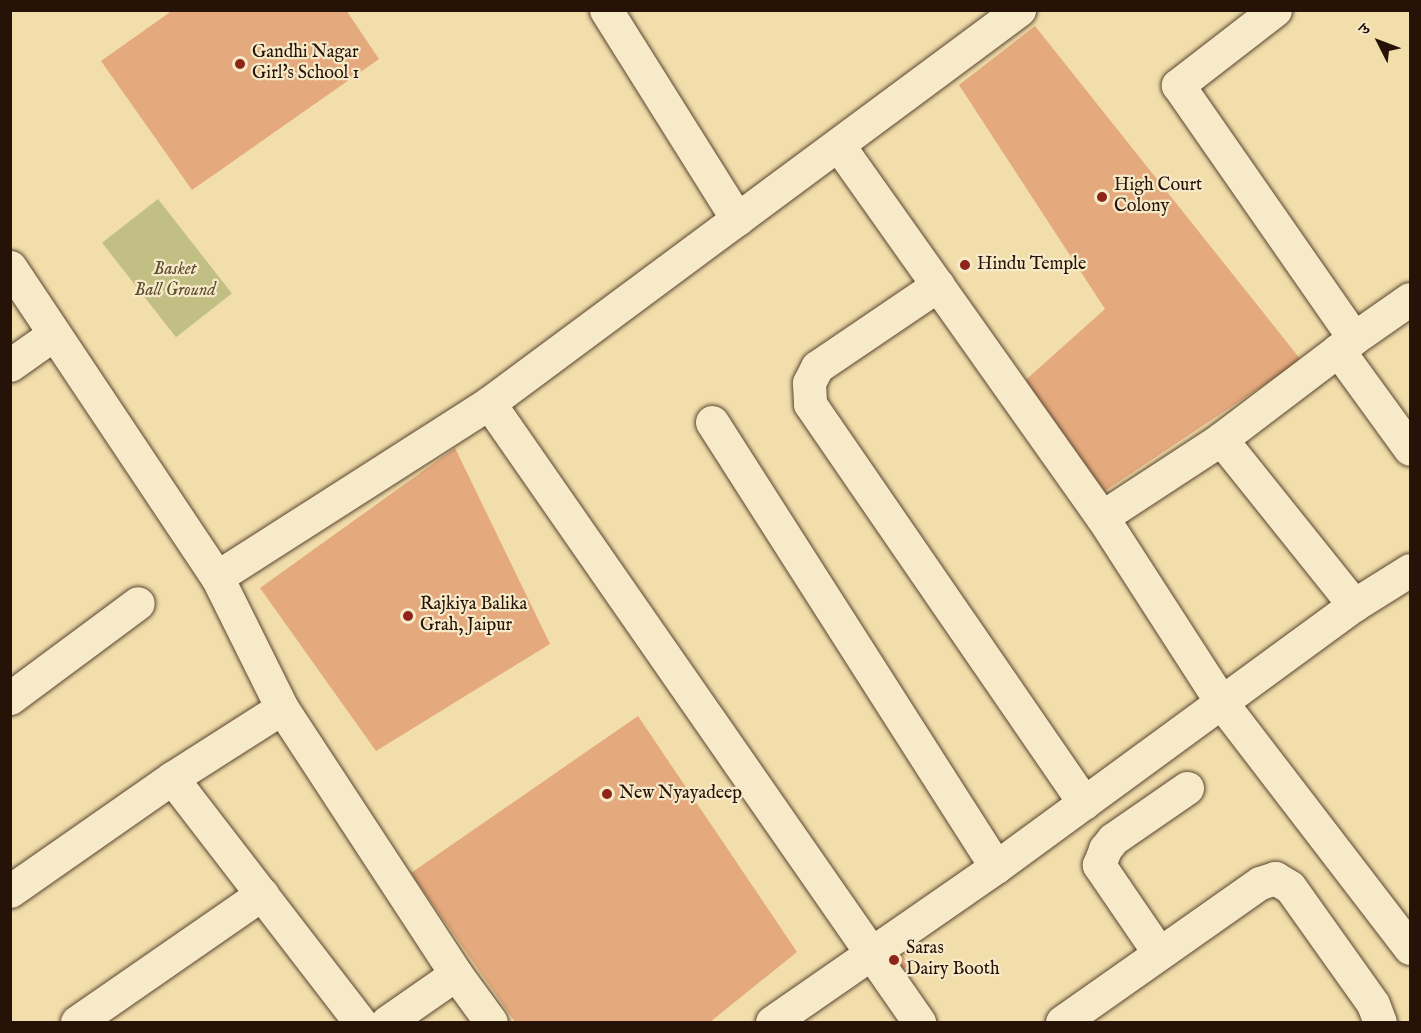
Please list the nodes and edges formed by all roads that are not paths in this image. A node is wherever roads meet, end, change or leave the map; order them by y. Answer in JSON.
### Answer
{"nodes":[{"id":1,"x":606,"y":10,"type":"edge"},
{"id":2,"x":1019,"y":10,"type":"edge"},
{"id":3,"x":1275,"y":10,"type":"edge"},
{"id":4,"x":839,"y":146,"type":"junction"},
{"id":5,"x":737,"y":219,"type":"junction"},
{"id":6,"x":10,"y":267,"type":"edge"},
{"id":7,"x":938,"y":285,"type":"junction"},
{"id":8,"x":1410,"y":299,"type":"edge"},
{"id":9,"x":54,"y":334,"type":"junction"},
{"id":10,"x":1346,"y":344,"type":"junction"},
{"id":11,"x":10,"y":365,"type":"edge"},
{"id":12,"x":489,"y":403,"type":"junction"},
{"id":13,"x":712,"y":422,"type":"dead end"},
{"id":14,"x":1221,"y":439,"type":"junction"},
{"id":15,"x":1410,"y":448,"type":"edge"},
{"id":16,"x":1102,"y":517,"type":"junction"},
{"id":17,"x":217,"y":577,"type":"junction"},
{"id":18,"x":1407,"y":580,"type":"edge"},
{"id":19,"x":138,"y":603,"type":"dead end"},
{"id":20,"x":1354,"y":605,"type":"junction"},
{"id":21,"x":10,"y":698,"type":"edge"},
{"id":22,"x":1221,"y":702,"type":"junction"},
{"id":23,"x":282,"y":708,"type":"junction"},
{"id":24,"x":172,"y":778,"type":"junction"},
{"id":25,"x":1187,"y":788,"type":"dead end"},
{"id":26,"x":1084,"y":803,"type":"junction"},
{"id":27,"x":996,"y":867,"type":"junction"},
{"id":28,"x":10,"y":891,"type":"edge"},
{"id":29,"x":262,"y":894,"type":"junction"},
{"id":30,"x":1410,"y":948,"type":"edge"},
{"id":31,"x":1159,"y":953,"type":"junction"},
{"id":32,"x":872,"y":954,"type":"junction"},
{"id":33,"x":456,"y":974,"type":"junction"},
{"id":34,"x":401,"y":1019,"type":"edge"},
{"id":35,"x":76,"y":1023,"type":"edge"},
{"id":36,"x":360,"y":1023,"type":"edge"},
{"id":37,"x":491,"y":1023,"type":"edge"},
{"id":38,"x":772,"y":1023,"type":"edge"},
{"id":39,"x":919,"y":1023,"type":"edge"},
{"id":40,"x":1062,"y":1023,"type":"edge"},
{"id":41,"x":1380,"y":1023,"type":"edge"}],
"edges":[{"from":1,"to":5,"type":"street"},
{"from":2,"to":4,"type":"street"},
{"from":3,"to":10,"type":"street"},
{"from":4,"to":5,"type":"street"},
{"from":4,"to":7,"type":"street"},
{"from":5,"to":12,"type":"street"},
{"from":6,"to":9,"type":"street"},
{"from":7,"to":16,"type":"street"},
{"from":7,"to":26,"type":"street"},
{"from":8,"to":10,"type":"street"},
{"from":9,"to":11,"type":"street"},
{"from":9,"to":17,"type":"street"},
{"from":10,"to":14,"type":"street"},
{"from":10,"to":15,"type":"street"},
{"from":12,"to":17,"type":"street"},
{"from":12,"to":32,"type":"street"},
{"from":13,"to":27,"type":"street"},
{"from":14,"to":16,"type":"street"},
{"from":14,"to":20,"type":"street"},
{"from":16,"to":22,"type":"street"},
{"from":17,"to":23,"type":"street"},
{"from":18,"to":20,"type":"street"},
{"from":19,"to":21,"type":"street"},
{"from":20,"to":22,"type":"street"},
{"from":22,"to":26,"type":"street"},
{"from":22,"to":30,"type":"street"},
{"from":23,"to":24,"type":"street"},
{"from":23,"to":33,"type":"street"},
{"from":24,"to":28,"type":"street"},
{"from":24,"to":29,"type":"street"},
{"from":25,"to":31,"type":"street"},
{"from":26,"to":27,"type":"street"},
{"from":27,"to":32,"type":"street"},
{"from":29,"to":35,"type":"street"},
{"from":29,"to":36,"type":"street"},
{"from":31,"to":40,"type":"street"},
{"from":31,"to":41,"type":"street"},
{"from":32,"to":38,"type":"street"},
{"from":32,"to":39,"type":"street"},
{"from":33,"to":34,"type":"street"},
{"from":33,"to":37,"type":"street"}]}
